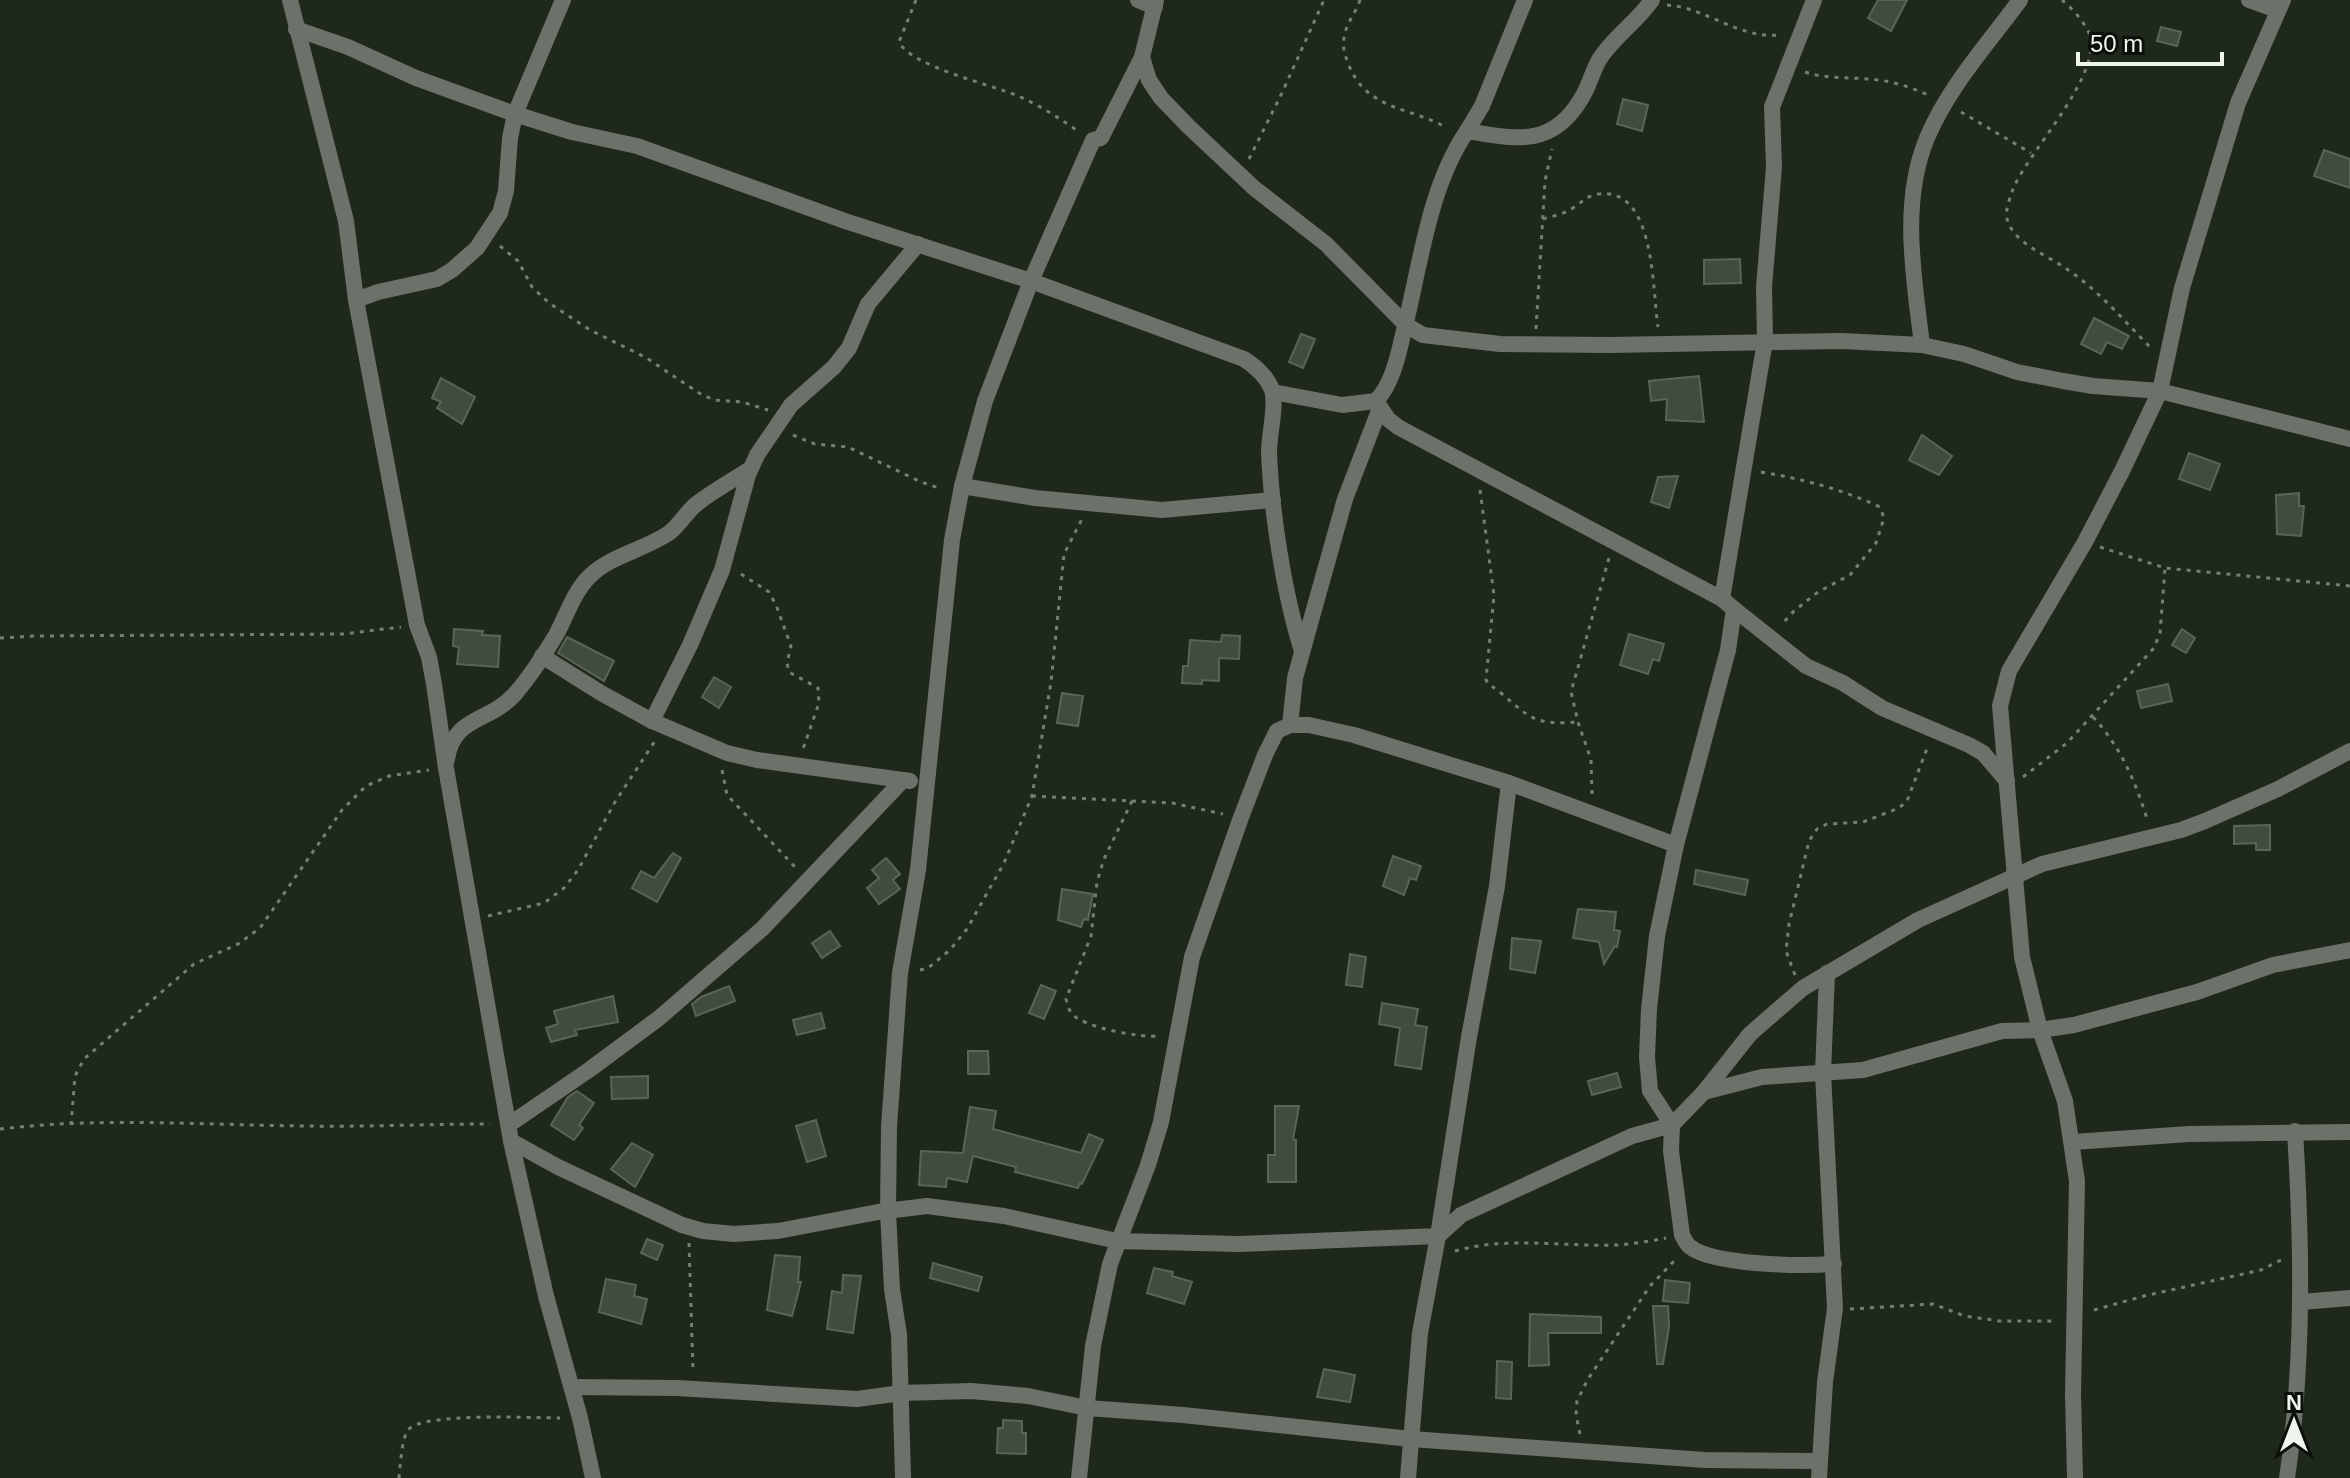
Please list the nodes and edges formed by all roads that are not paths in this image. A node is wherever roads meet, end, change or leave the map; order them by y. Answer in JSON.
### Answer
{"nodes":[{"id":1,"x":290,"y":0,"type":"edge"},
{"id":2,"x":563,"y":0,"type":"edge"},
{"id":3,"x":1138,"y":0,"type":"edge"},
{"id":4,"x":1525,"y":0,"type":"edge"},
{"id":5,"x":1814,"y":0,"type":"edge"},
{"id":6,"x":2020,"y":0,"type":"edge"},
{"id":7,"x":2249,"y":0,"type":"edge"},
{"id":8,"x":1155,"y":3,"type":"edge"},
{"id":9,"x":2280,"y":5,"type":"edge"},
{"id":10,"x":1648,"y":6,"type":"edge"},
{"id":11,"x":296,"y":29,"type":"junction"},
{"id":12,"x":1142,"y":57,"type":"junction"},
{"id":13,"x":515,"y":114,"type":"junction"},
{"id":14,"x":1465,"y":134,"type":"junction"},
{"id":15,"x":918,"y":244,"type":"junction"},
{"id":16,"x":1031,"y":281,"type":"junction"},
{"id":17,"x":356,"y":300,"type":"junction"},
{"id":18,"x":1406,"y":325,"type":"junction"},
{"id":19,"x":1765,"y":341,"type":"junction"},
{"id":20,"x":1922,"y":345,"type":"junction"},
{"id":21,"x":2160,"y":391,"type":"junction"},
{"id":22,"x":1273,"y":392,"type":"junction"},
{"id":23,"x":1378,"y":404,"type":"junction"},
{"id":24,"x":2350,"y":439,"type":"edge"},
{"id":25,"x":750,"y":469,"type":"junction"},
{"id":26,"x":961,"y":491,"type":"junction"},
{"id":27,"x":1273,"y":500,"type":"junction"},
{"id":28,"x":1728,"y":604,"type":"junction"},
{"id":29,"x":1302,"y":651,"type":"junction"},
{"id":30,"x":542,"y":656,"type":"junction"},
{"id":31,"x":660,"y":723,"type":"junction"},
{"id":32,"x":1290,"y":725,"type":"junction"},
{"id":33,"x":2350,"y":751,"type":"edge"},
{"id":34,"x":446,"y":768,"type":"junction"},
{"id":35,"x":903,"y":780,"type":"junction"},
{"id":36,"x":1509,"y":783,"type":"junction"},
{"id":37,"x":2008,"y":783,"type":"junction"},
{"id":38,"x":926,"y":784,"type":"junction"},
{"id":39,"x":1676,"y":845,"type":"junction"},
{"id":40,"x":2015,"y":877,"type":"junction"},
{"id":41,"x":2350,"y":950,"type":"edge"},
{"id":42,"x":1827,"y":973,"type":"junction"},
{"id":43,"x":2040,"y":1030,"type":"junction"},
{"id":44,"x":1823,"y":1073,"type":"junction"},
{"id":45,"x":1704,"y":1092,"type":"junction"},
{"id":46,"x":1672,"y":1125,"type":"junction"},
{"id":47,"x":2295,"y":1131,"type":"junction"},
{"id":48,"x":511,"y":1132,"type":"junction"},
{"id":49,"x":2350,"y":1132,"type":"edge"},
{"id":50,"x":2073,"y":1142,"type":"junction"},
{"id":51,"x":888,"y":1212,"type":"junction"},
{"id":52,"x":1438,"y":1236,"type":"junction"},
{"id":53,"x":1117,"y":1241,"type":"junction"},
{"id":54,"x":1834,"y":1264,"type":"junction"},
{"id":55,"x":2350,"y":1298,"type":"edge"},
{"id":56,"x":2301,"y":1302,"type":"junction"},
{"id":57,"x":572,"y":1387,"type":"junction"},
{"id":58,"x":901,"y":1393,"type":"junction"},
{"id":59,"x":1087,"y":1408,"type":"junction"},
{"id":60,"x":1411,"y":1439,"type":"junction"},
{"id":61,"x":1819,"y":1469,"type":"edge"},
{"id":62,"x":593,"y":1478,"type":"edge"},
{"id":63,"x":903,"y":1478,"type":"edge"},
{"id":64,"x":1079,"y":1478,"type":"edge"},
{"id":65,"x":1408,"y":1478,"type":"edge"},
{"id":66,"x":2075,"y":1478,"type":"edge"},
{"id":67,"x":2287,"y":1478,"type":"edge"}],
"edges":[{"from":1,"to":11,"type":"street"},
{"from":2,"to":13,"type":"street"},
{"from":3,"to":8,"type":"street"},
{"from":4,"to":14,"type":"street"},
{"from":5,"to":19,"type":"street"},
{"from":6,"to":20,"type":"street"},
{"from":7,"to":9,"type":"street"},
{"from":8,"to":12,"type":"street"},
{"from":9,"to":21,"type":"street"},
{"from":10,"to":14,"type":"street"},
{"from":11,"to":13,"type":"street"},
{"from":11,"to":17,"type":"street"},
{"from":12,"to":16,"type":"street"},
{"from":12,"to":18,"type":"street"},
{"from":13,"to":15,"type":"street"},
{"from":13,"to":17,"type":"street"},
{"from":14,"to":18,"type":"street"},
{"from":15,"to":16,"type":"street"},
{"from":15,"to":25,"type":"street"},
{"from":16,"to":22,"type":"street"},
{"from":16,"to":26,"type":"street"},
{"from":17,"to":34,"type":"street"},
{"from":18,"to":19,"type":"street"},
{"from":18,"to":23,"type":"street"},
{"from":19,"to":20,"type":"street"},
{"from":19,"to":28,"type":"street"},
{"from":20,"to":21,"type":"street"},
{"from":21,"to":24,"type":"street"},
{"from":21,"to":37,"type":"street"},
{"from":22,"to":23,"type":"street"},
{"from":22,"to":27,"type":"street"},
{"from":23,"to":28,"type":"street"},
{"from":23,"to":29,"type":"street"},
{"from":25,"to":30,"type":"street"},
{"from":25,"to":31,"type":"street"},
{"from":26,"to":27,"type":"street"},
{"from":26,"to":38,"type":"street"},
{"from":27,"to":29,"type":"street"},
{"from":28,"to":37,"type":"street"},
{"from":28,"to":39,"type":"street"},
{"from":29,"to":32,"type":"street"},
{"from":30,"to":31,"type":"street"},
{"from":30,"to":34,"type":"street"},
{"from":31,"to":35,"type":"street"},
{"from":32,"to":36,"type":"street"},
{"from":32,"to":53,"type":"street"},
{"from":33,"to":40,"type":"street"},
{"from":34,"to":48,"type":"street"},
{"from":35,"to":38,"type":"street"},
{"from":35,"to":48,"type":"street"},
{"from":36,"to":39,"type":"street"},
{"from":36,"to":52,"type":"street"},
{"from":37,"to":40,"type":"street"},
{"from":38,"to":51,"type":"street"},
{"from":39,"to":46,"type":"street"},
{"from":40,"to":42,"type":"street"},
{"from":40,"to":43,"type":"street"},
{"from":41,"to":43,"type":"street"},
{"from":42,"to":44,"type":"street"},
{"from":42,"to":45,"type":"street"},
{"from":43,"to":44,"type":"street"},
{"from":43,"to":50,"type":"street"},
{"from":44,"to":45,"type":"street"},
{"from":44,"to":54,"type":"street"},
{"from":45,"to":46,"type":"street"},
{"from":46,"to":52,"type":"street"},
{"from":46,"to":54,"type":"street"},
{"from":47,"to":49,"type":"street"},
{"from":47,"to":50,"type":"street"},
{"from":47,"to":56,"type":"street"},
{"from":48,"to":51,"type":"street"},
{"from":48,"to":57,"type":"street"},
{"from":50,"to":66,"type":"street"},
{"from":51,"to":53,"type":"street"},
{"from":51,"to":58,"type":"street"},
{"from":52,"to":53,"type":"street"},
{"from":52,"to":60,"type":"street"},
{"from":53,"to":59,"type":"street"},
{"from":54,"to":61,"type":"street"},
{"from":55,"to":56,"type":"street"},
{"from":56,"to":67,"type":"street"},
{"from":57,"to":58,"type":"street"},
{"from":57,"to":62,"type":"street"},
{"from":58,"to":59,"type":"street"},
{"from":58,"to":63,"type":"street"},
{"from":59,"to":60,"type":"street"},
{"from":59,"to":64,"type":"street"},
{"from":60,"to":61,"type":"street"},
{"from":60,"to":65,"type":"street"}]}
